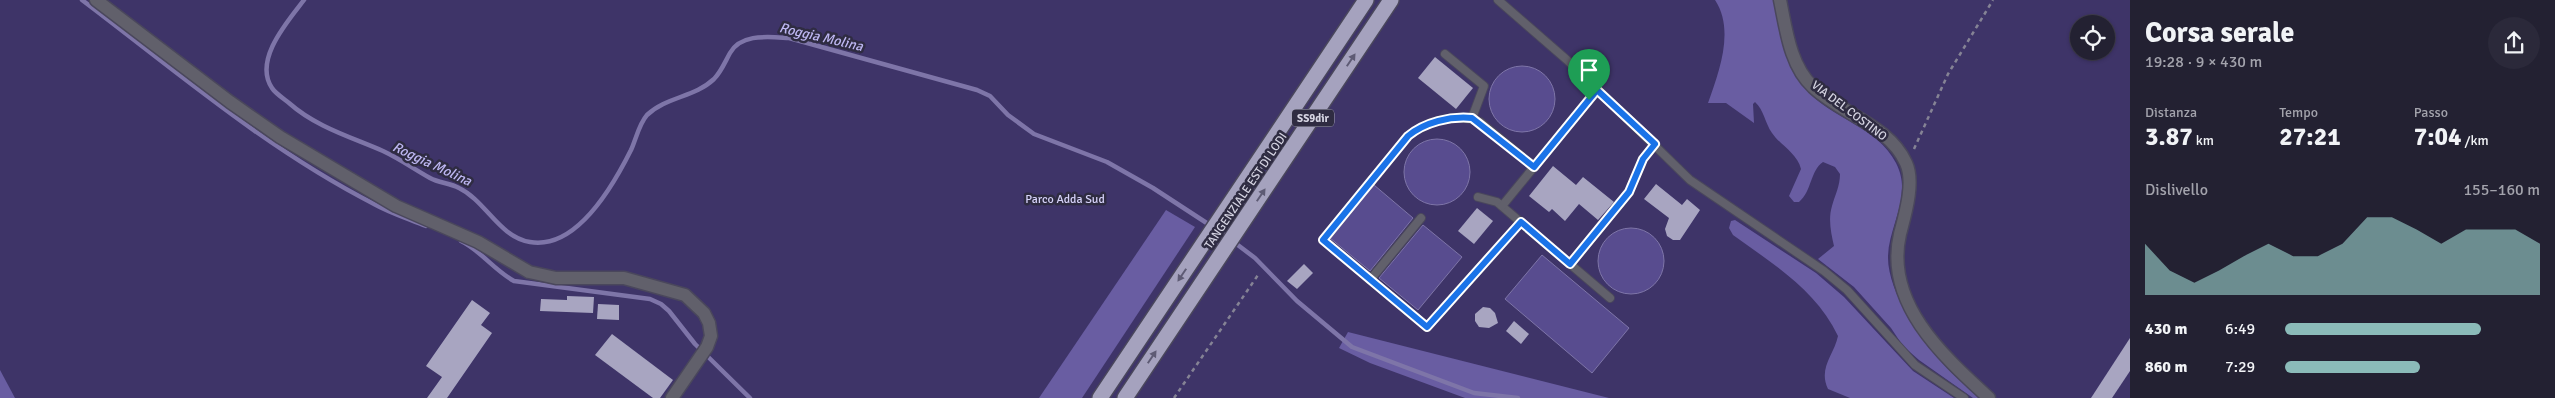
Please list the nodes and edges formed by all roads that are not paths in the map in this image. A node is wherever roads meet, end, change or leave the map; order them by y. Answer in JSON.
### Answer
{"nodes":[{"id":1,"x":96,"y":0,"type":"edge"},
{"id":2,"x":1366,"y":0,"type":"edge"},
{"id":3,"x":1391,"y":0,"type":"edge"},
{"id":4,"x":1498,"y":0,"type":"edge"},
{"id":5,"x":1780,"y":0,"type":"edge"},
{"id":6,"x":1445,"y":54,"type":"dead end"},
{"id":7,"x":1597,"y":90,"type":"junction"},
{"id":8,"x":1472,"y":118,"type":"junction"},
{"id":9,"x":1655,"y":144,"type":"junction"},
{"id":10,"x":1534,"y":167,"type":"junction"},
{"id":11,"x":1478,"y":197,"type":"dead end"},
{"id":12,"x":1502,"y":206,"type":"junction"},
{"id":13,"x":1421,"y":218,"type":"dead end"},
{"id":14,"x":1521,"y":222,"type":"junction"},
{"id":15,"x":1570,"y":264,"type":"junction"},
{"id":16,"x":1370,"y":280,"type":"junction"},
{"id":17,"x":1610,"y":298,"type":"dead end"},
{"id":18,"x":672,"y":398,"type":"edge"},
{"id":19,"x":1100,"y":398,"type":"edge"},
{"id":20,"x":1125,"y":398,"type":"edge"},
{"id":21,"x":1964,"y":398,"type":"edge"},
{"id":22,"x":1989,"y":398,"type":"edge"}],
"edges":[{"from":1,"to":18,"type":"street"},
{"from":2,"to":19,"type":"highway","name":"TANGENZIALE EST DI LODI","number":"SS9dir","one_way":true},
{"from":20,"to":3,"type":"highway","name":"TANGENZIALE EST DI LODI","number":"SS9dir","one_way":true},
{"from":4,"to":7,"type":"lane"},
{"from":5,"to":22,"type":"street","name":"VIA DEL COSTINO"},
{"from":6,"to":8,"type":"lane"},
{"from":7,"to":9,"type":"lane"},
{"from":7,"to":10,"type":"lane"},
{"from":8,"to":10,"type":"lane"},
{"from":8,"to":16,"type":"lane"},
{"from":9,"to":15,"type":"lane"},
{"from":9,"to":21,"type":"lane"},
{"from":10,"to":12,"type":"lane"},
{"from":11,"to":12,"type":"lane"},
{"from":12,"to":14,"type":"lane"},
{"from":13,"to":16,"type":"lane"},
{"from":14,"to":15,"type":"lane"},
{"from":14,"to":16,"type":"lane"},
{"from":15,"to":17,"type":"lane"}]}
